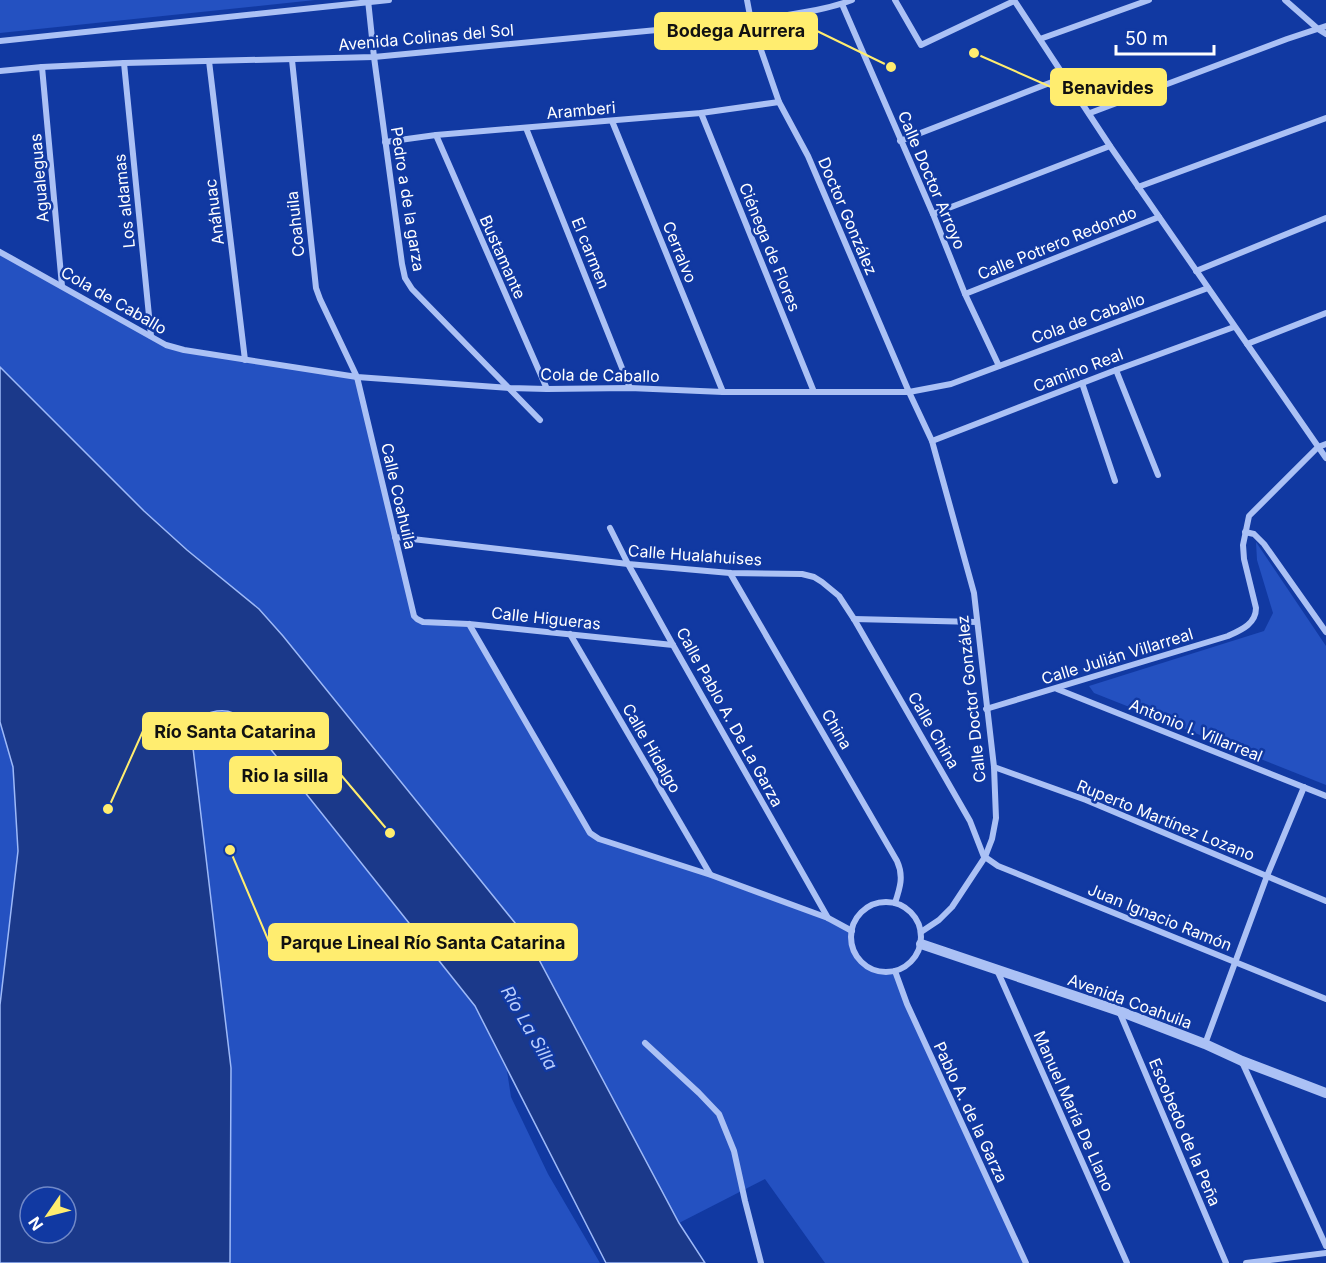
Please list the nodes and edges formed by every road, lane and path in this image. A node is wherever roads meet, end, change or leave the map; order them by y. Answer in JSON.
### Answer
{"nodes":[{"id":1,"x":389,"y":0,"type":"edge"},
{"id":2,"x":747,"y":0,"type":"edge"},
{"id":3,"x":852,"y":0,"type":"edge"},
{"id":4,"x":895,"y":0,"type":"edge"},
{"id":5,"x":1014,"y":0,"type":"edge"},
{"id":6,"x":1149,"y":0,"type":"edge"},
{"id":7,"x":1285,"y":0,"type":"edge"},
{"id":8,"x":369,"y":1,"type":"edge"},
{"id":9,"x":842,"y":4,"type":"junction"},
{"id":10,"x":750,"y":21,"type":"junction"},
{"id":11,"x":1326,"y":26,"type":"edge"},
{"id":12,"x":1318,"y":29,"type":"junction"},
{"id":13,"x":1326,"y":33,"type":"edge"},
{"id":14,"x":1040,"y":39,"type":"junction"},
{"id":15,"x":0,"y":41,"type":"edge"},
{"id":16,"x":374,"y":57,"type":"junction"},
{"id":17,"x":292,"y":60,"type":"junction"},
{"id":18,"x":209,"y":61,"type":"junction"},
{"id":19,"x":124,"y":63,"type":"junction"},
{"id":20,"x":42,"y":67,"type":"junction"},
{"id":21,"x":0,"y":71,"type":"edge"},
{"id":22,"x":1065,"y":77,"type":"junction"},
{"id":23,"x":779,"y":102,"type":"junction"},
{"id":24,"x":702,"y":113,"type":"junction"},
{"id":25,"x":1090,"y":113,"type":"junction"},
{"id":26,"x":1326,"y":118,"type":"edge"},
{"id":27,"x":612,"y":121,"type":"junction"},
{"id":28,"x":526,"y":128,"type":"junction"},
{"id":29,"x":436,"y":135,"type":"junction"},
{"id":30,"x":900,"y":141,"type":"junction"},
{"id":31,"x":385,"y":142,"type":"junction"},
{"id":32,"x":1110,"y":146,"type":"junction"},
{"id":33,"x":1138,"y":187,"type":"junction"},
{"id":34,"x":933,"y":214,"type":"junction"},
{"id":35,"x":1159,"y":217,"type":"junction"},
{"id":36,"x":1326,"y":218,"type":"edge"},
{"id":37,"x":0,"y":252,"type":"edge"},
{"id":38,"x":1196,"y":271,"type":"junction"},
{"id":39,"x":62,"y":286,"type":"junction"},
{"id":40,"x":1209,"y":288,"type":"junction"},
{"id":41,"x":965,"y":294,"type":"junction"},
{"id":42,"x":1326,"y":313,"type":"edge"},
{"id":43,"x":1234,"y":327,"type":"junction"},
{"id":44,"x":151,"y":336,"type":"junction"},
{"id":45,"x":1247,"y":344,"type":"junction"},
{"id":46,"x":245,"y":360,"type":"junction"},
{"id":47,"x":999,"y":366,"type":"junction"},
{"id":48,"x":1116,"y":370,"type":"junction"},
{"id":49,"x":357,"y":377,"type":"junction"},
{"id":50,"x":1082,"y":383,"type":"junction"},
{"id":51,"x":510,"y":387,"type":"junction"},
{"id":52,"x":630,"y":388,"type":"junction"},
{"id":53,"x":547,"y":389,"type":"junction"},
{"id":54,"x":814,"y":392,"type":"junction"},
{"id":55,"x":909,"y":392,"type":"junction"},
{"id":56,"x":723,"y":393,"type":"junction"},
{"id":57,"x":540,"y":420,"type":"dead end"},
{"id":58,"x":932,"y":441,"type":"junction"},
{"id":59,"x":1326,"y":444,"type":"edge"},
{"id":60,"x":1318,"y":447,"type":"junction"},
{"id":61,"x":1326,"y":458,"type":"edge"},
{"id":62,"x":1158,"y":475,"type":"dead end"},
{"id":63,"x":1116,"y":481,"type":"dead end"},
{"id":64,"x":610,"y":528,"type":"dead end"},
{"id":65,"x":1245,"y":532,"type":"junction"},
{"id":66,"x":395,"y":537,"type":"junction"},
{"id":67,"x":628,"y":564,"type":"junction"},
{"id":68,"x":730,"y":573,"type":"junction"},
{"id":69,"x":417,"y":619,"type":"joint"},
{"id":70,"x":854,"y":619,"type":"junction"},
{"id":71,"x":977,"y":622,"type":"junction"},
{"id":72,"x":469,"y":624,"type":"junction"},
{"id":73,"x":1326,"y":632,"type":"edge"},
{"id":74,"x":570,"y":634,"type":"junction"},
{"id":75,"x":674,"y":645,"type":"junction"},
{"id":76,"x":1056,"y":689,"type":"junction"},
{"id":77,"x":986,"y":709,"type":"junction"},
{"id":78,"x":994,"y":768,"type":"junction"},
{"id":79,"x":1304,"y":787,"type":"junction"},
{"id":80,"x":1326,"y":796,"type":"edge"},
{"id":81,"x":985,"y":857,"type":"junction"},
{"id":82,"x":711,"y":875,"type":"junction"},
{"id":83,"x":1268,"y":876,"type":"junction"},
{"id":84,"x":1326,"y":901,"type":"edge"},
{"id":85,"x":895,"y":903,"type":"junction"},
{"id":86,"x":828,"y":918,"type":"junction"},
{"id":87,"x":852,"y":932,"type":"junction"},
{"id":88,"x":921,"y":938,"type":"junction"},
{"id":89,"x":1236,"y":963,"type":"junction"},
{"id":90,"x":997,"y":969,"type":"junction"},
{"id":91,"x":895,"y":971,"type":"junction"},
{"id":92,"x":1326,"y":999,"type":"edge"},
{"id":93,"x":1119,"y":1011,"type":"junction"},
{"id":94,"x":645,"y":1043,"type":"dead end"},
{"id":95,"x":1205,"y":1044,"type":"junction"},
{"id":96,"x":1242,"y":1061,"type":"junction"},
{"id":97,"x":1326,"y":1094,"type":"edge"},
{"id":98,"x":1326,"y":1246,"type":"edge"},
{"id":99,"x":1326,"y":1252,"type":"edge"},
{"id":100,"x":761,"y":1263,"type":"edge"},
{"id":101,"x":1026,"y":1263,"type":"edge"},
{"id":102,"x":1127,"y":1263,"type":"edge"},
{"id":103,"x":1226,"y":1263,"type":"edge"},
{"id":104,"x":1246,"y":1263,"type":"edge"},
{"id":105,"x":1258,"y":1263,"type":"edge"}],
"edges":[{"from":1,"to":8,"type":"street"},
{"from":2,"to":10,"type":"street","name":"Doctor González"},
{"from":3,"to":9,"type":"street","name":"Avenida Colinas del Sol"},
{"from":4,"to":5,"type":"street"},
{"from":5,"to":14,"type":"street"},
{"from":6,"to":14,"type":"street"},
{"from":7,"to":12,"type":"street"},
{"from":8,"to":15,"type":"street"},
{"from":8,"to":16,"type":"street","name":"Pedro a de la garza"},
{"from":9,"to":10,"type":"street","name":"Avenida Colinas del Sol"},
{"from":9,"to":30,"type":"street","name":"Calle Doctor Arroyo"},
{"from":10,"to":16,"type":"street","name":"Avenida Colinas del Sol"},
{"from":10,"to":23,"type":"street","name":"Doctor González"},
{"from":11,"to":12,"type":"street"},
{"from":12,"to":13,"type":"street"},
{"from":12,"to":25,"type":"street"},
{"from":14,"to":22,"type":"street"},
{"from":16,"to":17,"type":"street","name":"Avenida Colinas del Sol"},
{"from":16,"to":31,"type":"street","name":"Pedro a de la garza"},
{"from":17,"to":18,"type":"street","name":"Avenida Colinas del Sol"},
{"from":17,"to":49,"type":"street","name":"Coahuila"},
{"from":18,"to":19,"type":"street","name":"Avenida Colinas del Sol"},
{"from":18,"to":46,"type":"street","name":"Anáhuac"},
{"from":19,"to":20,"type":"street","name":"Avenida Colinas del Sol"},
{"from":19,"to":44,"type":"street","name":"Los aldamas"},
{"from":20,"to":21,"type":"street","name":"Avenida Colinas del Sol"},
{"from":20,"to":39,"type":"street","name":"Agualeguas"},
{"from":22,"to":25,"type":"street"},
{"from":22,"to":30,"type":"street"},
{"from":23,"to":24,"type":"street","name":"Aramberi"},
{"from":23,"to":55,"type":"street","name":"Doctor González"},
{"from":24,"to":27,"type":"street","name":"Aramberi"},
{"from":24,"to":54,"type":"street","name":"Ciénega de Flores"},
{"from":25,"to":32,"type":"street"},
{"from":26,"to":33,"type":"street","name":"Calle Potrero Redondo"},
{"from":27,"to":28,"type":"street","name":"Aramberi"},
{"from":27,"to":56,"type":"street","name":"Cerralvo"},
{"from":28,"to":29,"type":"street","name":"Aramberi"},
{"from":28,"to":52,"type":"street","name":"El carmen"},
{"from":29,"to":31,"type":"street","name":"Aramberi"},
{"from":29,"to":53,"type":"street","name":"Bustamante"},
{"from":30,"to":34,"type":"street","name":"Calle Doctor Arroyo"},
{"from":31,"to":51,"type":"street","name":"Pedro a de la garza"},
{"from":32,"to":33,"type":"street"},
{"from":32,"to":34,"type":"street"},
{"from":33,"to":35,"type":"street"},
{"from":34,"to":41,"type":"street","name":"Calle Doctor Arroyo"},
{"from":35,"to":38,"type":"street"},
{"from":35,"to":41,"type":"street","name":"Calle Potrero Redondo"},
{"from":36,"to":38,"type":"street"},
{"from":37,"to":39,"type":"street","name":"Cola de Caballo"},
{"from":38,"to":40,"type":"street"},
{"from":39,"to":44,"type":"street","name":"Cola de Caballo"},
{"from":40,"to":43,"type":"street"},
{"from":40,"to":47,"type":"street","name":"Cola de Caballo"},
{"from":41,"to":47,"type":"street","name":"Calle Doctor Arroyo"},
{"from":42,"to":45,"type":"street"},
{"from":43,"to":45,"type":"street"},
{"from":43,"to":48,"type":"street","name":"Camino Real"},
{"from":44,"to":46,"type":"street","name":"Cola de Caballo"},
{"from":45,"to":60,"type":"street"},
{"from":46,"to":49,"type":"street","name":"Cola de Caballo"},
{"from":47,"to":55,"type":"street","name":"Cola de Caballo"},
{"from":48,"to":50,"type":"street","name":"Camino Real"},
{"from":48,"to":62,"type":"street"},
{"from":49,"to":51,"type":"street","name":"Cola de Caballo"},
{"from":49,"to":66,"type":"street","name":"Calle Coahuila"},
{"from":50,"to":58,"type":"street","name":"Camino Real"},
{"from":50,"to":63,"type":"street"},
{"from":51,"to":53,"type":"street","name":"Cola de Caballo"},
{"from":51,"to":57,"type":"street","name":"Pedro a de la garza"},
{"from":52,"to":53,"type":"street","name":"Cola de Caballo"},
{"from":52,"to":56,"type":"street","name":"Cola de Caballo"},
{"from":54,"to":55,"type":"street","name":"Cola de Caballo"},
{"from":54,"to":56,"type":"street","name":"Cola de Caballo"},
{"from":55,"to":58,"type":"street","name":"Doctor González"},
{"from":58,"to":71,"type":"street","name":"Calle Doctor González"},
{"from":59,"to":60,"type":"street"},
{"from":60,"to":61,"type":"street"},
{"from":60,"to":65,"type":"street"},
{"from":64,"to":67,"type":"street","name":"Calle Pablo A. De La Garza"},
{"from":65,"to":73,"type":"street"},
{"from":65,"to":76,"type":"street","name":"Calle Julián Villarreal"},
{"from":66,"to":67,"type":"street","name":"Calle Hualahuises"},
{"from":66,"to":69,"type":"street","name":"Calle Coahuila"},
{"from":67,"to":68,"type":"street","name":"Calle Hualahuises"},
{"from":67,"to":75,"type":"street","name":"Calle Pablo A. De La Garza"},
{"from":68,"to":70,"type":"street","name":"Calle Hualahuises"},
{"from":68,"to":85,"type":"street","name":"China"},
{"from":69,"to":72,"type":"street","name":"Calle Higueras"},
{"from":70,"to":71,"type":"street"},
{"from":70,"to":81,"type":"street","name":"Calle China"},
{"from":71,"to":77,"type":"street","name":"Calle Doctor González"},
{"from":72,"to":74,"type":"street","name":"Calle Higueras"},
{"from":72,"to":82,"type":"street"},
{"from":74,"to":75,"type":"street","name":"Calle Higueras"},
{"from":74,"to":82,"type":"street","name":"Calle Hidalgo"},
{"from":75,"to":86,"type":"street","name":"Calle Pablo A. De La Garza"},
{"from":76,"to":77,"type":"street","name":"Calle Julián Villarreal"},
{"from":76,"to":79,"type":"street","name":"Antonio I. Villarreal"},
{"from":77,"to":78,"type":"street","name":"Calle Doctor González"},
{"from":78,"to":81,"type":"street","name":"Calle Doctor González"},
{"from":78,"to":83,"type":"street","name":"Ruperto Martínez Lozano"},
{"from":79,"to":80,"type":"street","name":"Antonio I. Villarreal"},
{"from":79,"to":83,"type":"street"},
{"from":81,"to":88,"type":"street","name":"Calle Doctor González"},
{"from":81,"to":89,"type":"street","name":"Juan Ignacio Ramón"},
{"from":82,"to":86,"type":"street"},
{"from":83,"to":84,"type":"street","name":"Ruperto Martínez Lozano"},
{"from":83,"to":89,"type":"street"},
{"from":85,"to":87,"type":"street"},
{"from":85,"to":88,"type":"street"},
{"from":86,"to":87,"type":"street"},
{"from":87,"to":91,"type":"street"},
{"from":88,"to":90,"type":"street","name":"Avenida Coahuila"},
{"from":88,"to":91,"type":"street"},
{"from":89,"to":92,"type":"street","name":"Juan Ignacio Ramón"},
{"from":89,"to":95,"type":"street"},
{"from":90,"to":93,"type":"street","name":"Avenida Coahuila"},
{"from":90,"to":102,"type":"street","name":"Manuel María De Llano"},
{"from":91,"to":101,"type":"street","name":"Pablo A. de la Garza"},
{"from":93,"to":95,"type":"street","name":"Avenida Coahuila"},
{"from":93,"to":103,"type":"street","name":"Escobedo de la Peña"},
{"from":94,"to":100,"type":"street"},
{"from":95,"to":96,"type":"street","name":"Avenida Coahuila"},
{"from":96,"to":97,"type":"street","name":"Avenida Coahuila"},
{"from":96,"to":98,"type":"street"},
{"from":99,"to":105,"type":"street"},
{"from":104,"to":105,"type":"street"}]}
